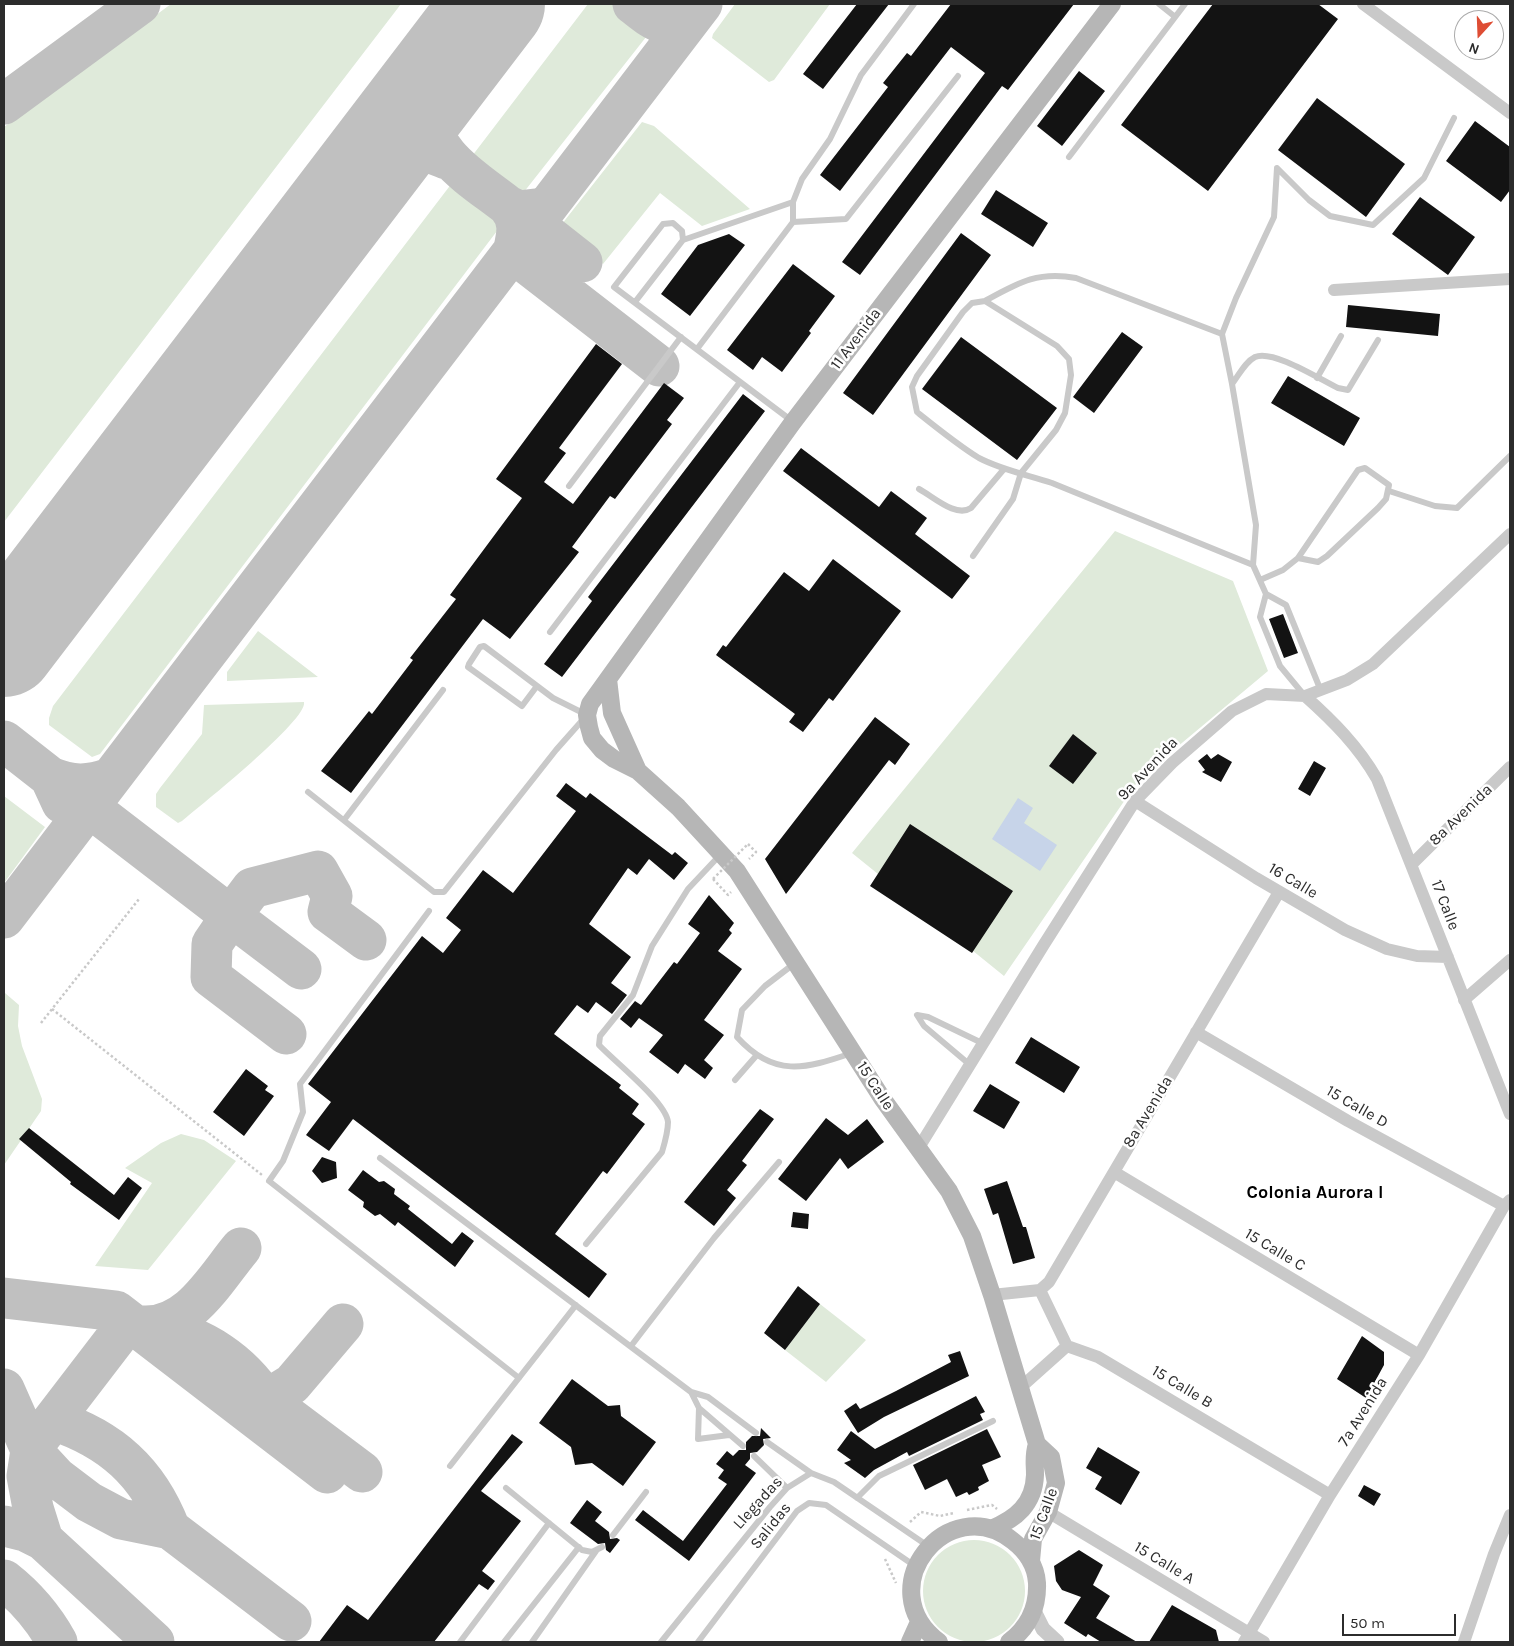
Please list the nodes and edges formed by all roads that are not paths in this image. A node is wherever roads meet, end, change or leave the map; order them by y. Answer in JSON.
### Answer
{"nodes":[{"id":1,"x":914,"y":4,"type":"edge"},
{"id":2,"x":1112,"y":4,"type":"edge"},
{"id":3,"x":1159,"y":4,"type":"edge"},
{"id":4,"x":1185,"y":4,"type":"edge"},
{"id":5,"x":1363,"y":4,"type":"edge"},
{"id":6,"x":1174,"y":16,"type":"junction"},
{"id":7,"x":958,"y":76,"type":"dead end"},
{"id":8,"x":1510,"y":113,"type":"edge"},
{"id":9,"x":1454,"y":118,"type":"dead end"},
{"id":10,"x":1068,"y":157,"type":"dead end"},
{"id":11,"x":792,"y":202,"type":"junction"},
{"id":12,"x":793,"y":222,"type":"junction"},
{"id":13,"x":683,"y":240,"type":"junction"},
{"id":14,"x":1510,"y":279,"type":"edge"},
{"id":15,"x":1334,"y":290,"type":"dead end"},
{"id":16,"x":986,"y":300,"type":"junction"},
{"id":17,"x":635,"y":302,"type":"junction"},
{"id":18,"x":1222,"y":334,"type":"junction"},
{"id":19,"x":1341,"y":336,"type":"dead end"},
{"id":20,"x":681,"y":337,"type":"junction"},
{"id":21,"x":1378,"y":340,"type":"dead end"},
{"id":22,"x":697,"y":349,"type":"junction"},
{"id":23,"x":1317,"y":378,"type":"junction"},
{"id":24,"x":740,"y":382,"type":"junction"},
{"id":25,"x":1232,"y":384,"type":"junction"},
{"id":26,"x":793,"y":422,"type":"junction"},
{"id":27,"x":1510,"y":456,"type":"edge"},
{"id":28,"x":1004,"y":469,"type":"junction"},
{"id":29,"x":1021,"y":473,"type":"junction"},
{"id":30,"x":569,"y":486,"type":"dead end"},
{"id":31,"x":919,"y":489,"type":"dead end"},
{"id":32,"x":1389,"y":491,"type":"junction"},
{"id":33,"x":1510,"y":534,"type":"edge"},
{"id":34,"x":973,"y":556,"type":"dead end"},
{"id":35,"x":1298,"y":558,"type":"junction"},
{"id":36,"x":1253,"y":565,"type":"junction"},
{"id":37,"x":1260,"y":580,"type":"junction"},
{"id":38,"x":1266,"y":594,"type":"junction"},
{"id":39,"x":550,"y":632,"type":"dead end"},
{"id":40,"x":608,"y":679,"type":"junction"},
{"id":41,"x":537,"y":686,"type":"junction"},
{"id":42,"x":443,"y":690,"type":"dead end"},
{"id":43,"x":1320,"y":690,"type":"junction"},
{"id":44,"x":1305,"y":696,"type":"junction"},
{"id":45,"x":587,"y":715,"type":"junction"},
{"id":46,"x":1331,"y":720,"type":"junction"},
{"id":47,"x":1510,"y":767,"type":"edge"},
{"id":48,"x":638,"y":770,"type":"junction"},
{"id":49,"x":308,"y":792,"type":"dead end"},
{"id":50,"x":1135,"y":801,"type":"junction"},
{"id":51,"x":344,"y":820,"type":"junction"},
{"id":52,"x":722,"y":854,"type":"junction"},
{"id":53,"x":1412,"y":864,"type":"junction"},
{"id":54,"x":1279,"y":892,"type":"junction"},
{"id":55,"x":429,"y":911,"type":"dead end"},
{"id":56,"x":1448,"y":957,"type":"junction"},
{"id":57,"x":1510,"y":960,"type":"edge"},
{"id":58,"x":796,"y":963,"type":"junction"},
{"id":59,"x":1464,"y":1000,"type":"junction"},
{"id":60,"x":1196,"y":1032,"type":"junction"},
{"id":61,"x":982,"y":1043,"type":"junction"},
{"id":62,"x":854,"y":1053,"type":"junction"},
{"id":63,"x":756,"y":1056,"type":"junction"},
{"id":64,"x":969,"y":1064,"type":"junction"},
{"id":65,"x":734,"y":1080,"type":"dead end"},
{"id":66,"x":1510,"y":1114,"type":"edge"},
{"id":67,"x":918,"y":1148,"type":"junction"},
{"id":68,"x":380,"y":1158,"type":"dead end"},
{"id":69,"x":779,"y":1162,"type":"dead end"},
{"id":70,"x":1114,"y":1172,"type":"junction"},
{"id":71,"x":1507,"y":1203,"type":"edge"},
{"id":72,"x":586,"y":1244,"type":"dead end"},
{"id":73,"x":1040,"y":1290,"type":"junction"},
{"id":74,"x":992,"y":1295,"type":"junction"},
{"id":75,"x":576,"y":1305,"type":"junction"},
{"id":76,"x":631,"y":1346,"type":"junction"},
{"id":77,"x":1067,"y":1346,"type":"junction"},
{"id":78,"x":1419,"y":1355,"type":"junction"},
{"id":79,"x":519,"y":1378,"type":"junction"},
{"id":80,"x":1020,"y":1388,"type":"junction"},
{"id":81,"x":691,"y":1392,"type":"junction"},
{"id":82,"x":700,"y":1408,"type":"junction"},
{"id":83,"x":993,"y":1421,"type":"dead end"},
{"id":84,"x":756,"y":1433,"type":"dead end"},
{"id":85,"x":729,"y":1434,"type":"junction"},
{"id":86,"x":767,"y":1442,"type":"dead end"},
{"id":87,"x":1037,"y":1444,"type":"junction"},
{"id":88,"x":743,"y":1446,"type":"dead end"},
{"id":89,"x":754,"y":1456,"type":"dead end"},
{"id":90,"x":450,"y":1466,"type":"dead end"},
{"id":91,"x":811,"y":1473,"type":"junction"},
{"id":92,"x":506,"y":1488,"type":"dead end"},
{"id":93,"x":787,"y":1488,"type":"junction"},
{"id":94,"x":646,"y":1492,"type":"dead end"},
{"id":95,"x":1330,"y":1495,"type":"junction"},
{"id":96,"x":858,"y":1498,"type":"junction"},
{"id":97,"x":1048,"y":1512,"type":"junction"},
{"id":98,"x":1510,"y":1515,"type":"edge"},
{"id":99,"x":550,"y":1523,"type":"junction"},
{"id":100,"x":991,"y":1529,"type":"junction"},
{"id":101,"x":613,"y":1535,"type":"dead end"},
{"id":102,"x":928,"y":1546,"type":"junction"},
{"id":103,"x":579,"y":1547,"type":"junction"},
{"id":104,"x":1031,"y":1561,"type":"junction"},
{"id":105,"x":915,"y":1566,"type":"junction"},
{"id":106,"x":1034,"y":1611,"type":"junction"},
{"id":107,"x":919,"y":1622,"type":"junction"},
{"id":108,"x":1247,"y":1638,"type":"edge"},
{"id":109,"x":460,"y":1642,"type":"edge"},
{"id":110,"x":504,"y":1642,"type":"edge"},
{"id":111,"x":532,"y":1642,"type":"edge"},
{"id":112,"x":661,"y":1642,"type":"edge"},
{"id":113,"x":698,"y":1642,"type":"edge"},
{"id":114,"x":910,"y":1642,"type":"edge"},
{"id":115,"x":939,"y":1642,"type":"edge"},
{"id":116,"x":1009,"y":1642,"type":"edge"},
{"id":117,"x":1057,"y":1642,"type":"edge"},
{"id":118,"x":1264,"y":1642,"type":"edge"},
{"id":119,"x":1464,"y":1642,"type":"edge"}],
"edges":[{"from":1,"to":11,"type":"lane"},
{"from":2,"to":26,"type":"main road","name":"11 Avenida"},
{"from":3,"to":6,"type":"lane"},
{"from":4,"to":6,"type":"lane"},
{"from":5,"to":8,"type":"street"},
{"from":6,"to":10,"type":"lane"},
{"from":7,"to":12,"type":"lane"},
{"from":9,"to":18,"type":"lane"},
{"from":11,"to":12,"type":"lane"},
{"from":11,"to":13,"type":"lane"},
{"from":12,"to":22,"type":"lane"},
{"from":13,"to":17,"type":"lane"},
{"from":13,"to":17,"type":"lane"},
{"from":14,"to":15,"type":"street"},
{"from":16,"to":18,"type":"lane"},
{"from":16,"to":28,"type":"lane"},
{"from":16,"to":29,"type":"lane"},
{"from":17,"to":20,"type":"lane"},
{"from":18,"to":25,"type":"lane"},
{"from":19,"to":23,"type":"lane"},
{"from":20,"to":22,"type":"lane"},
{"from":20,"to":30,"type":"lane"},
{"from":21,"to":23,"type":"lane"},
{"from":22,"to":24,"type":"lane"},
{"from":23,"to":25,"type":"lane"},
{"from":24,"to":26,"type":"lane"},
{"from":24,"to":39,"type":"lane"},
{"from":25,"to":36,"type":"lane"},
{"from":26,"to":40,"type":"main road","name":"11 Avenida"},
{"from":27,"to":32,"type":"lane"},
{"from":28,"to":29,"type":"lane"},
{"from":28,"to":31,"type":"lane"},
{"from":29,"to":34,"type":"lane"},
{"from":29,"to":36,"type":"lane"},
{"from":32,"to":35,"type":"lane"},
{"from":32,"to":35,"type":"lane"},
{"from":33,"to":43,"type":"street","name":"9a Avenida"},
{"from":35,"to":37,"type":"lane"},
{"from":36,"to":37,"type":"lane"},
{"from":37,"to":38,"type":"lane"},
{"from":38,"to":43,"type":"lane"},
{"from":38,"to":44,"type":"lane"},
{"from":40,"to":45,"type":"main road","name":"11 Avenida"},
{"from":40,"to":48,"type":"main road"},
{"from":41,"to":41,"type":"lane"},
{"from":41,"to":45,"type":"lane"},
{"from":42,"to":51,"type":"lane"},
{"from":43,"to":44,"type":"street","name":"9a Avenida"},
{"from":43,"to":46,"type":"street","name":"17 Calle"},
{"from":44,"to":46,"type":"street","name":"17 Calle"},
{"from":44,"to":50,"type":"street","name":"9a Avenida"},
{"from":45,"to":48,"type":"main road"},
{"from":45,"to":51,"type":"lane"},
{"from":46,"to":53,"type":"street","name":"17 Calle"},
{"from":47,"to":53,"type":"street","name":"8a Avenida"},
{"from":48,"to":52,"type":"main road","name":"15 Calle"},
{"from":49,"to":51,"type":"lane"},
{"from":50,"to":54,"type":"street","name":"16 Calle"},
{"from":50,"to":61,"type":"street","name":"9a Avenida"},
{"from":52,"to":58,"type":"main road","name":"15 Calle"},
{"from":52,"to":72,"type":"lane"},
{"from":53,"to":56,"type":"street","name":"17 Calle"},
{"from":54,"to":56,"type":"street","name":"16 Calle"},
{"from":54,"to":60,"type":"street","name":"8a Avenida"},
{"from":55,"to":79,"type":"lane"},
{"from":56,"to":59,"type":"street","name":"17 Calle"},
{"from":57,"to":59,"type":"street"},
{"from":58,"to":62,"type":"main road","name":"15 Calle"},
{"from":58,"to":63,"type":"lane"},
{"from":59,"to":66,"type":"street","name":"17 Calle"},
{"from":60,"to":70,"type":"street","name":"8a Avenida"},
{"from":60,"to":71,"type":"street","name":"15 Calle D"},
{"from":61,"to":64,"type":"street","name":"9a Avenida"},
{"from":61,"to":64,"type":"lane"},
{"from":62,"to":63,"type":"lane"},
{"from":62,"to":67,"type":"main road","name":"15 Calle"},
{"from":63,"to":65,"type":"lane"},
{"from":64,"to":67,"type":"street","name":"9a Avenida"},
{"from":67,"to":74,"type":"main road","name":"15 Calle"},
{"from":68,"to":75,"type":"lane"},
{"from":69,"to":76,"type":"lane"},
{"from":70,"to":73,"type":"street","name":"8a Avenida"},
{"from":70,"to":78,"type":"street","name":"15 Calle C"},
{"from":71,"to":78,"type":"street","name":"7a Avenida"},
{"from":73,"to":74,"type":"street"},
{"from":73,"to":77,"type":"street"},
{"from":74,"to":80,"type":"main road","name":"15 Calle"},
{"from":75,"to":76,"type":"lane"},
{"from":75,"to":79,"type":"lane"},
{"from":76,"to":81,"type":"lane"},
{"from":77,"to":80,"type":"street"},
{"from":77,"to":95,"type":"street","name":"15 Calle B"},
{"from":78,"to":95,"type":"street","name":"7a Avenida"},
{"from":79,"to":90,"type":"lane"},
{"from":80,"to":87,"type":"main road","name":"15 Calle"},
{"from":81,"to":82,"type":"lane"},
{"from":81,"to":84,"type":"lane"},
{"from":82,"to":85,"type":"lane"},
{"from":82,"to":85,"type":"lane"},
{"from":83,"to":96,"type":"lane"},
{"from":85,"to":88,"type":"lane"},
{"from":86,"to":91,"type":"lane"},
{"from":87,"to":97,"type":"main road","name":"15 Calle"},
{"from":87,"to":100,"type":"main road","name":"15 Calle"},
{"from":89,"to":93,"type":"lane"},
{"from":91,"to":93,"type":"lane","name":"Llegadas"},
{"from":91,"to":96,"type":"lane"},
{"from":92,"to":99,"type":"lane"},
{"from":93,"to":112,"type":"lane","name":"Llegadas"},
{"from":94,"to":101,"type":"lane"},
{"from":95,"to":108,"type":"street","name":"7a Avenida"},
{"from":96,"to":102,"type":"lane"},
{"from":97,"to":104,"type":"main road","name":"15 Calle"},
{"from":97,"to":108,"type":"street","name":"15 Calle A"},
{"from":98,"to":119,"type":"street"},
{"from":99,"to":103,"type":"lane"},
{"from":99,"to":109,"type":"lane"},
{"from":100,"to":102,"type":"main road"},
{"from":100,"to":104,"type":"main road"},
{"from":102,"to":105,"type":"main road"},
{"from":103,"to":110,"type":"lane"},
{"from":103,"to":111,"type":"lane"},
{"from":104,"to":106,"type":"main road"},
{"from":105,"to":107,"type":"main road"},
{"from":105,"to":113,"type":"lane","name":"Salidas"},
{"from":106,"to":116,"type":"main road"},
{"from":106,"to":117,"type":"street"},
{"from":107,"to":114,"type":"main road"},
{"from":107,"to":115,"type":"main road"},
{"from":108,"to":118,"type":"street","name":"15 Calle A"}]}
